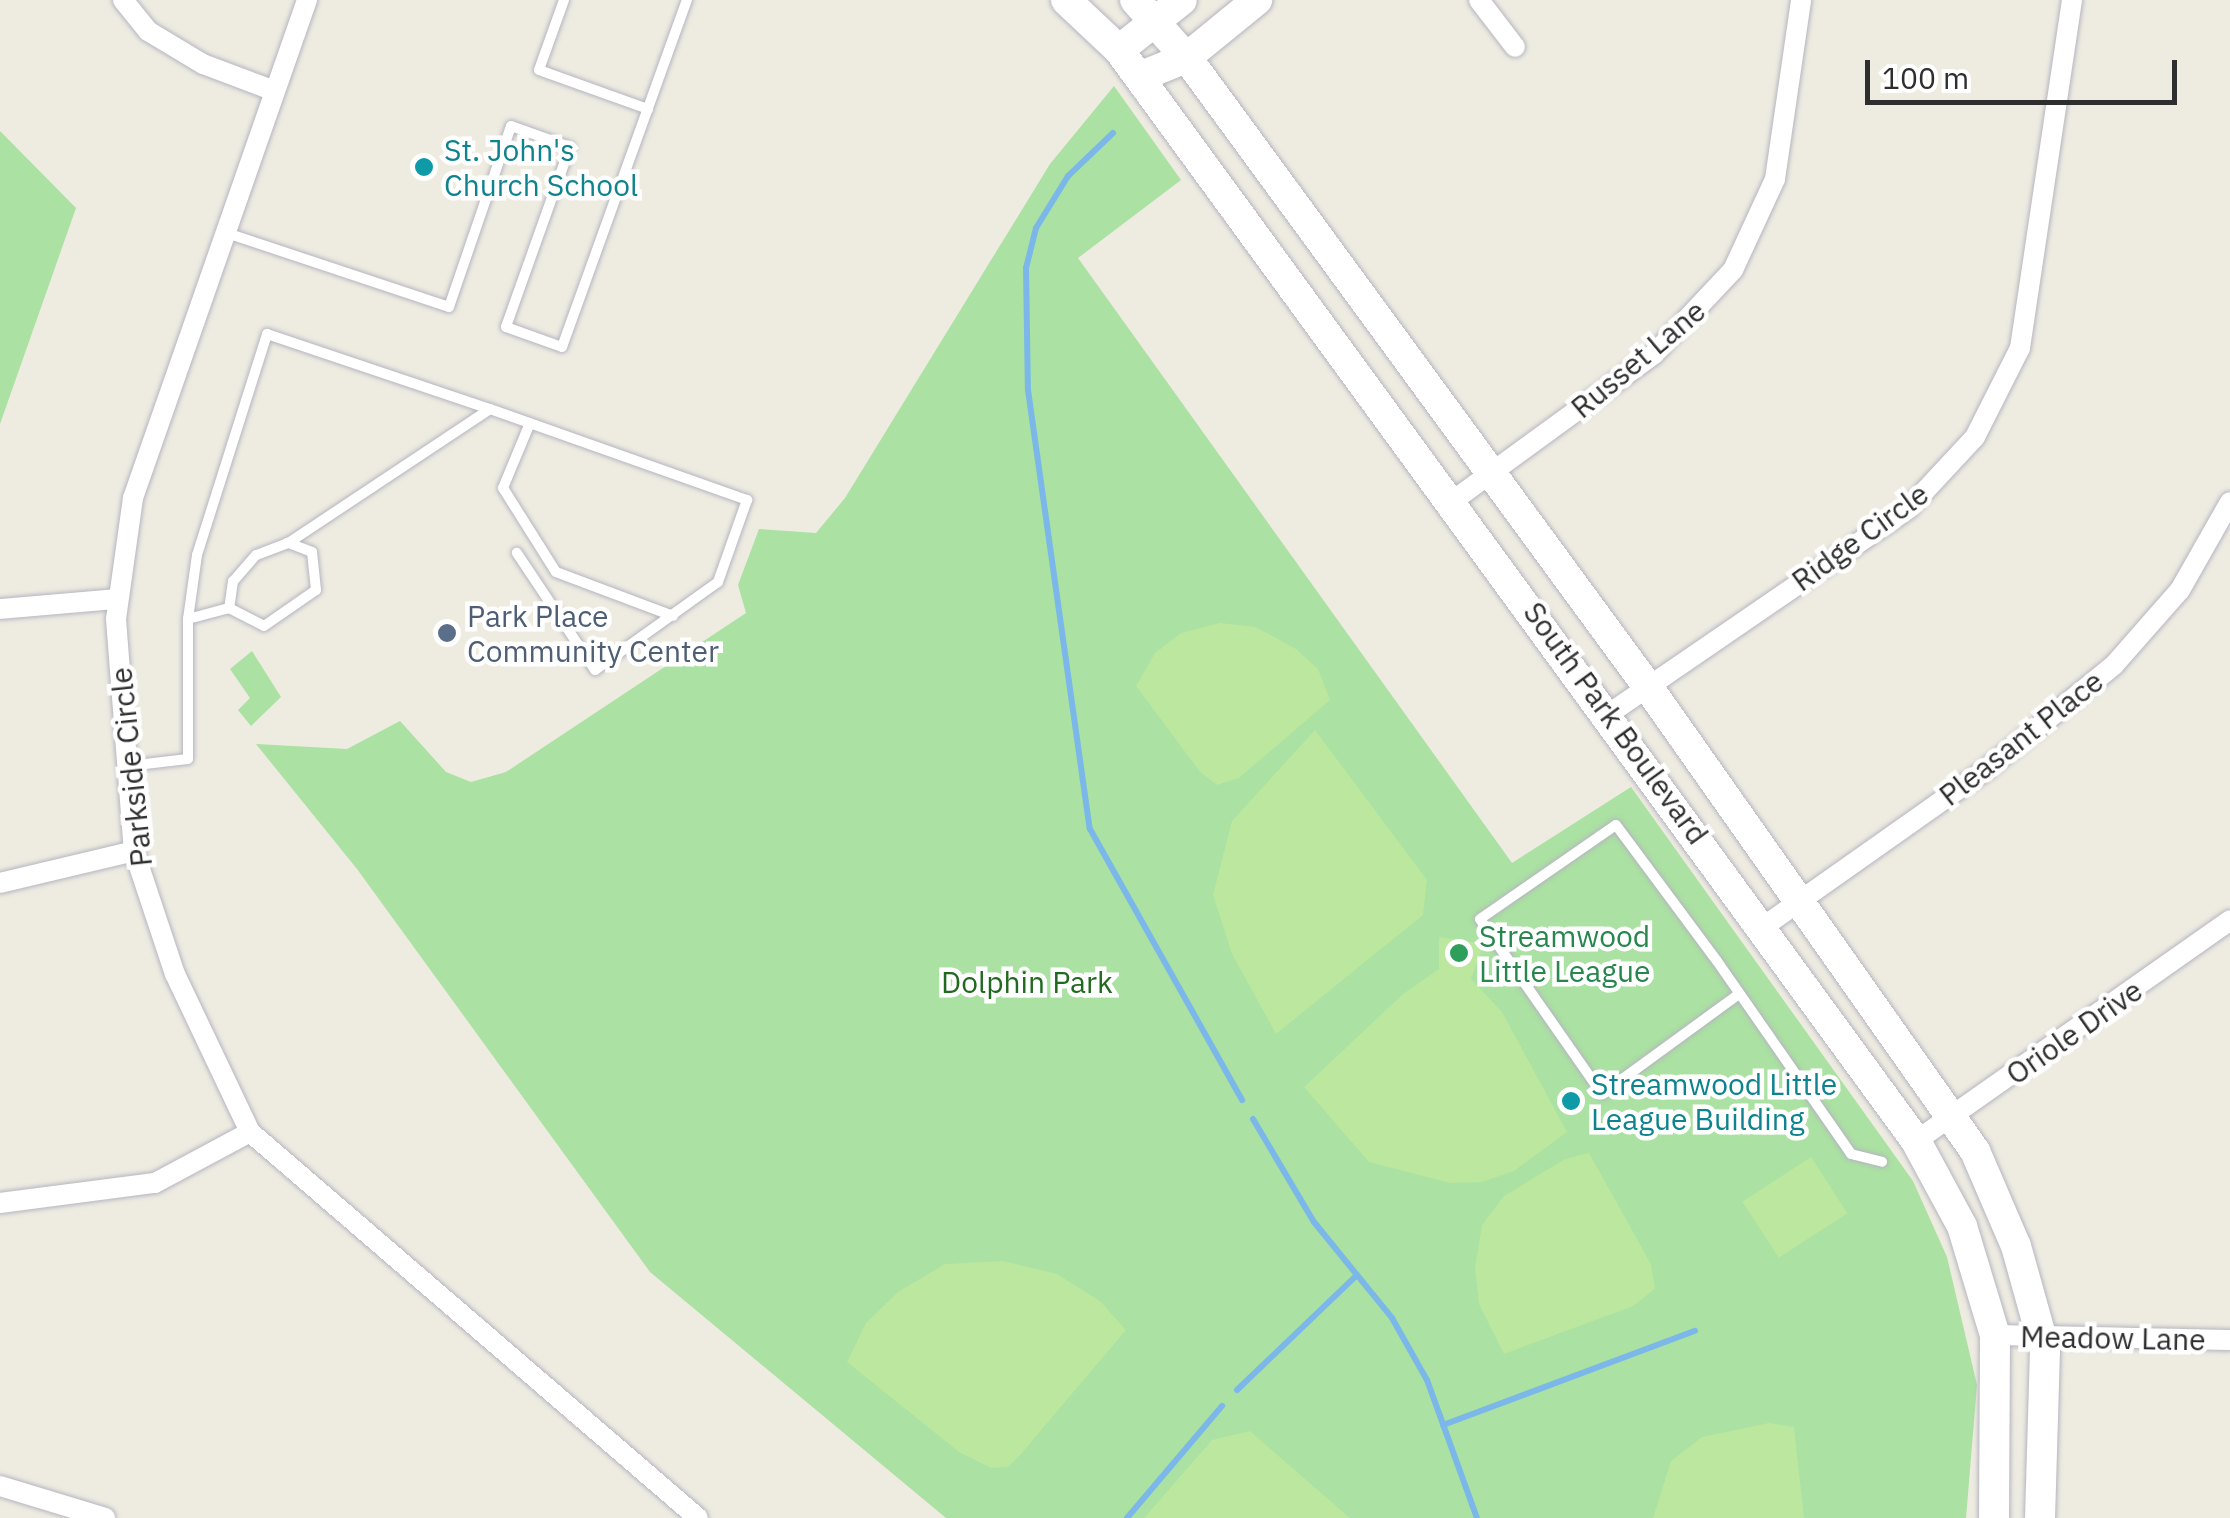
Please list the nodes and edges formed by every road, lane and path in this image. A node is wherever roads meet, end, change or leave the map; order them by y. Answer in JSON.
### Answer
{"nodes":[{"id":1,"x":123,"y":0,"type":"edge"},
{"id":2,"x":307,"y":0,"type":"edge"},
{"id":3,"x":564,"y":0,"type":"edge"},
{"id":4,"x":687,"y":0,"type":"edge"},
{"id":5,"x":1066,"y":0,"type":"edge"},
{"id":6,"x":1182,"y":0,"type":"edge"},
{"id":7,"x":1257,"y":0,"type":"edge"},
{"id":8,"x":1479,"y":0,"type":"edge"},
{"id":9,"x":1800,"y":0,"type":"edge"},
{"id":10,"x":2072,"y":0,"type":"edge"},
{"id":11,"x":1146,"y":11,"type":"edge"},
{"id":12,"x":1515,"y":47,"type":"dead end"},
{"id":13,"x":1119,"y":50,"type":"junction"},
{"id":14,"x":1186,"y":58,"type":"junction"},
{"id":15,"x":1139,"y":77,"type":"junction"},
{"id":16,"x":272,"y":90,"type":"junction"},
{"id":17,"x":648,"y":109,"type":"junction"},
{"id":18,"x":222,"y":232,"type":"junction"},
{"id":19,"x":490,"y":409,"type":"junction"},
{"id":20,"x":530,"y":423,"type":"junction"},
{"id":21,"x":1493,"y":474,"type":"junction"},
{"id":22,"x":1454,"y":500,"type":"junction"},
{"id":23,"x":2230,"y":502,"type":"edge"},
{"id":24,"x":288,"y":543,"type":"junction"},
{"id":25,"x":517,"y":553,"type":"dead end"},
{"id":26,"x":117,"y":599,"type":"junction"},
{"id":27,"x":229,"y":608,"type":"junction"},
{"id":28,"x":0,"y":610,"type":"edge"},
{"id":29,"x":674,"y":616,"type":"junction"},
{"id":30,"x":188,"y":619,"type":"junction"},
{"id":31,"x":1648,"y":687,"type":"junction"},
{"id":32,"x":1610,"y":713,"type":"junction"},
{"id":33,"x":128,"y":766,"type":"junction"},
{"id":34,"x":134,"y":851,"type":"junction"},
{"id":35,"x":0,"y":883,"type":"edge"},
{"id":36,"x":1800,"y":900,"type":"junction"},
{"id":37,"x":2230,"y":920,"type":"edge"},
{"id":38,"x":1762,"y":927,"type":"junction"},
{"id":39,"x":1739,"y":994,"type":"junction"},
{"id":40,"x":1953,"y":1116,"type":"junction"},
{"id":41,"x":250,"y":1132,"type":"junction"},
{"id":42,"x":1916,"y":1140,"type":"junction"},
{"id":43,"x":1882,"y":1162,"type":"dead end"},
{"id":44,"x":0,"y":1203,"type":"edge"},
{"id":45,"x":1995,"y":1336,"type":"junction"},
{"id":46,"x":2042,"y":1336,"type":"junction"},
{"id":47,"x":2230,"y":1340,"type":"edge"},
{"id":48,"x":0,"y":1486,"type":"edge"},
{"id":49,"x":105,"y":1518,"type":"edge"},
{"id":50,"x":698,"y":1518,"type":"edge"},
{"id":51,"x":1994,"y":1518,"type":"edge"},
{"id":52,"x":2040,"y":1518,"type":"edge"}],
"edges":[{"from":1,"to":16,"type":"street"},
{"from":2,"to":16,"type":"street","name":"Parkside Circle"},
{"from":3,"to":17,"type":"lane"},
{"from":4,"to":17,"type":"lane"},
{"from":5,"to":13,"type":"street","name":"South Park Boulevard"},
{"from":6,"to":11,"type":"street"},
{"from":7,"to":14,"type":"street"},
{"from":8,"to":12,"type":"street"},
{"from":9,"to":21,"type":"street","name":"Russet Lane"},
{"from":10,"to":31,"type":"street","name":"Ridge Circle"},
{"from":11,"to":13,"type":"street"},
{"from":11,"to":14,"type":"street","name":"South Park Boulevard"},
{"from":13,"to":15,"type":"street","name":"South Park Boulevard"},
{"from":14,"to":15,"type":"street"},
{"from":14,"to":21,"type":"street","name":"South Park Boulevard"},
{"from":15,"to":22,"type":"street","name":"South Park Boulevard"},
{"from":16,"to":18,"type":"street","name":"Parkside Circle"},
{"from":17,"to":18,"type":"lane"},
{"from":18,"to":26,"type":"street","name":"Parkside Circle"},
{"from":19,"to":20,"type":"lane"},
{"from":19,"to":24,"type":"lane"},
{"from":19,"to":30,"type":"lane"},
{"from":20,"to":29,"type":"lane"},
{"from":20,"to":29,"type":"lane"},
{"from":21,"to":22,"type":"street","name":"Russet Lane"},
{"from":21,"to":31,"type":"street","name":"South Park Boulevard"},
{"from":22,"to":32,"type":"street","name":"South Park Boulevard"},
{"from":23,"to":36,"type":"street","name":"Pleasant Place"},
{"from":24,"to":27,"type":"lane"},
{"from":24,"to":27,"type":"lane"},
{"from":25,"to":29,"type":"lane"},
{"from":26,"to":28,"type":"street"},
{"from":26,"to":33,"type":"street","name":"Parkside Circle"},
{"from":27,"to":30,"type":"lane"},
{"from":30,"to":33,"type":"lane"},
{"from":31,"to":32,"type":"street","name":"Ridge Circle"},
{"from":31,"to":36,"type":"street","name":"South Park Boulevard"},
{"from":32,"to":38,"type":"street","name":"South Park Boulevard"},
{"from":33,"to":34,"type":"street","name":"Parkside Circle"},
{"from":34,"to":35,"type":"street"},
{"from":34,"to":41,"type":"street","name":"Parkside Circle"},
{"from":36,"to":38,"type":"street","name":"Pleasant Place"},
{"from":36,"to":40,"type":"street","name":"South Park Boulevard"},
{"from":37,"to":40,"type":"street","name":"Oriole Drive"},
{"from":38,"to":42,"type":"street","name":"South Park Boulevard"},
{"from":39,"to":39,"type":"lane"},
{"from":39,"to":43,"type":"lane"},
{"from":40,"to":42,"type":"street","name":"Oriole Drive"},
{"from":40,"to":46,"type":"street","name":"South Park Boulevard"},
{"from":41,"to":44,"type":"street"},
{"from":41,"to":50,"type":"street","name":"Parkside Circle"},
{"from":42,"to":45,"type":"street","name":"South Park Boulevard"},
{"from":45,"to":46,"type":"street","name":"Meadow Lane"},
{"from":45,"to":51,"type":"street","name":"South Park Boulevard"},
{"from":46,"to":47,"type":"street","name":"Meadow Lane"},
{"from":46,"to":52,"type":"street","name":"South Park Boulevard"},
{"from":48,"to":49,"type":"street"}]}
